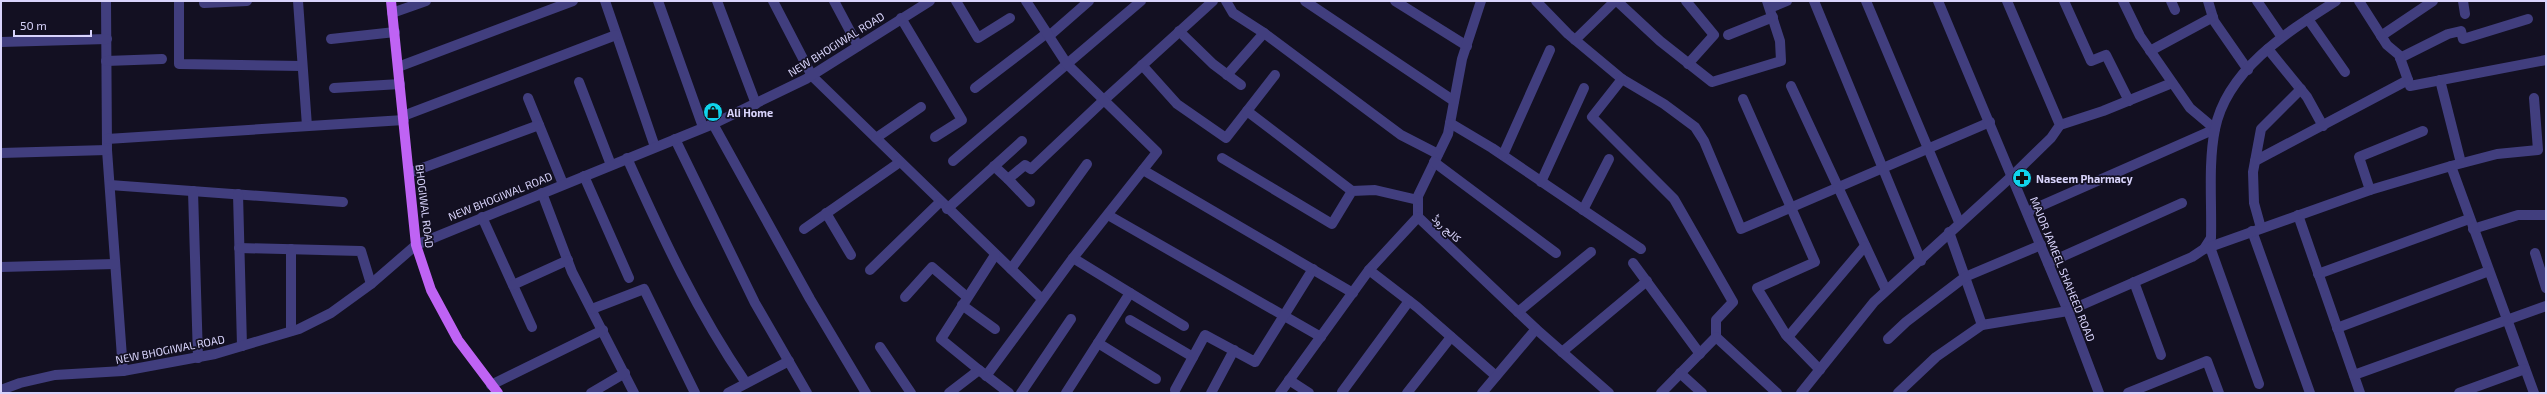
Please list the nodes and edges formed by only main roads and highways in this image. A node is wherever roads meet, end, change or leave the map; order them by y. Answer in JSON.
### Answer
{"nodes":[{"id":1,"x":391,"y":1,"type":"edge"},
{"id":2,"x":498,"y":393,"type":"edge"}],
"edges":[{"from":1,"to":2,"type":"main road","name":"BHOGIWAL ROAD"}]}
